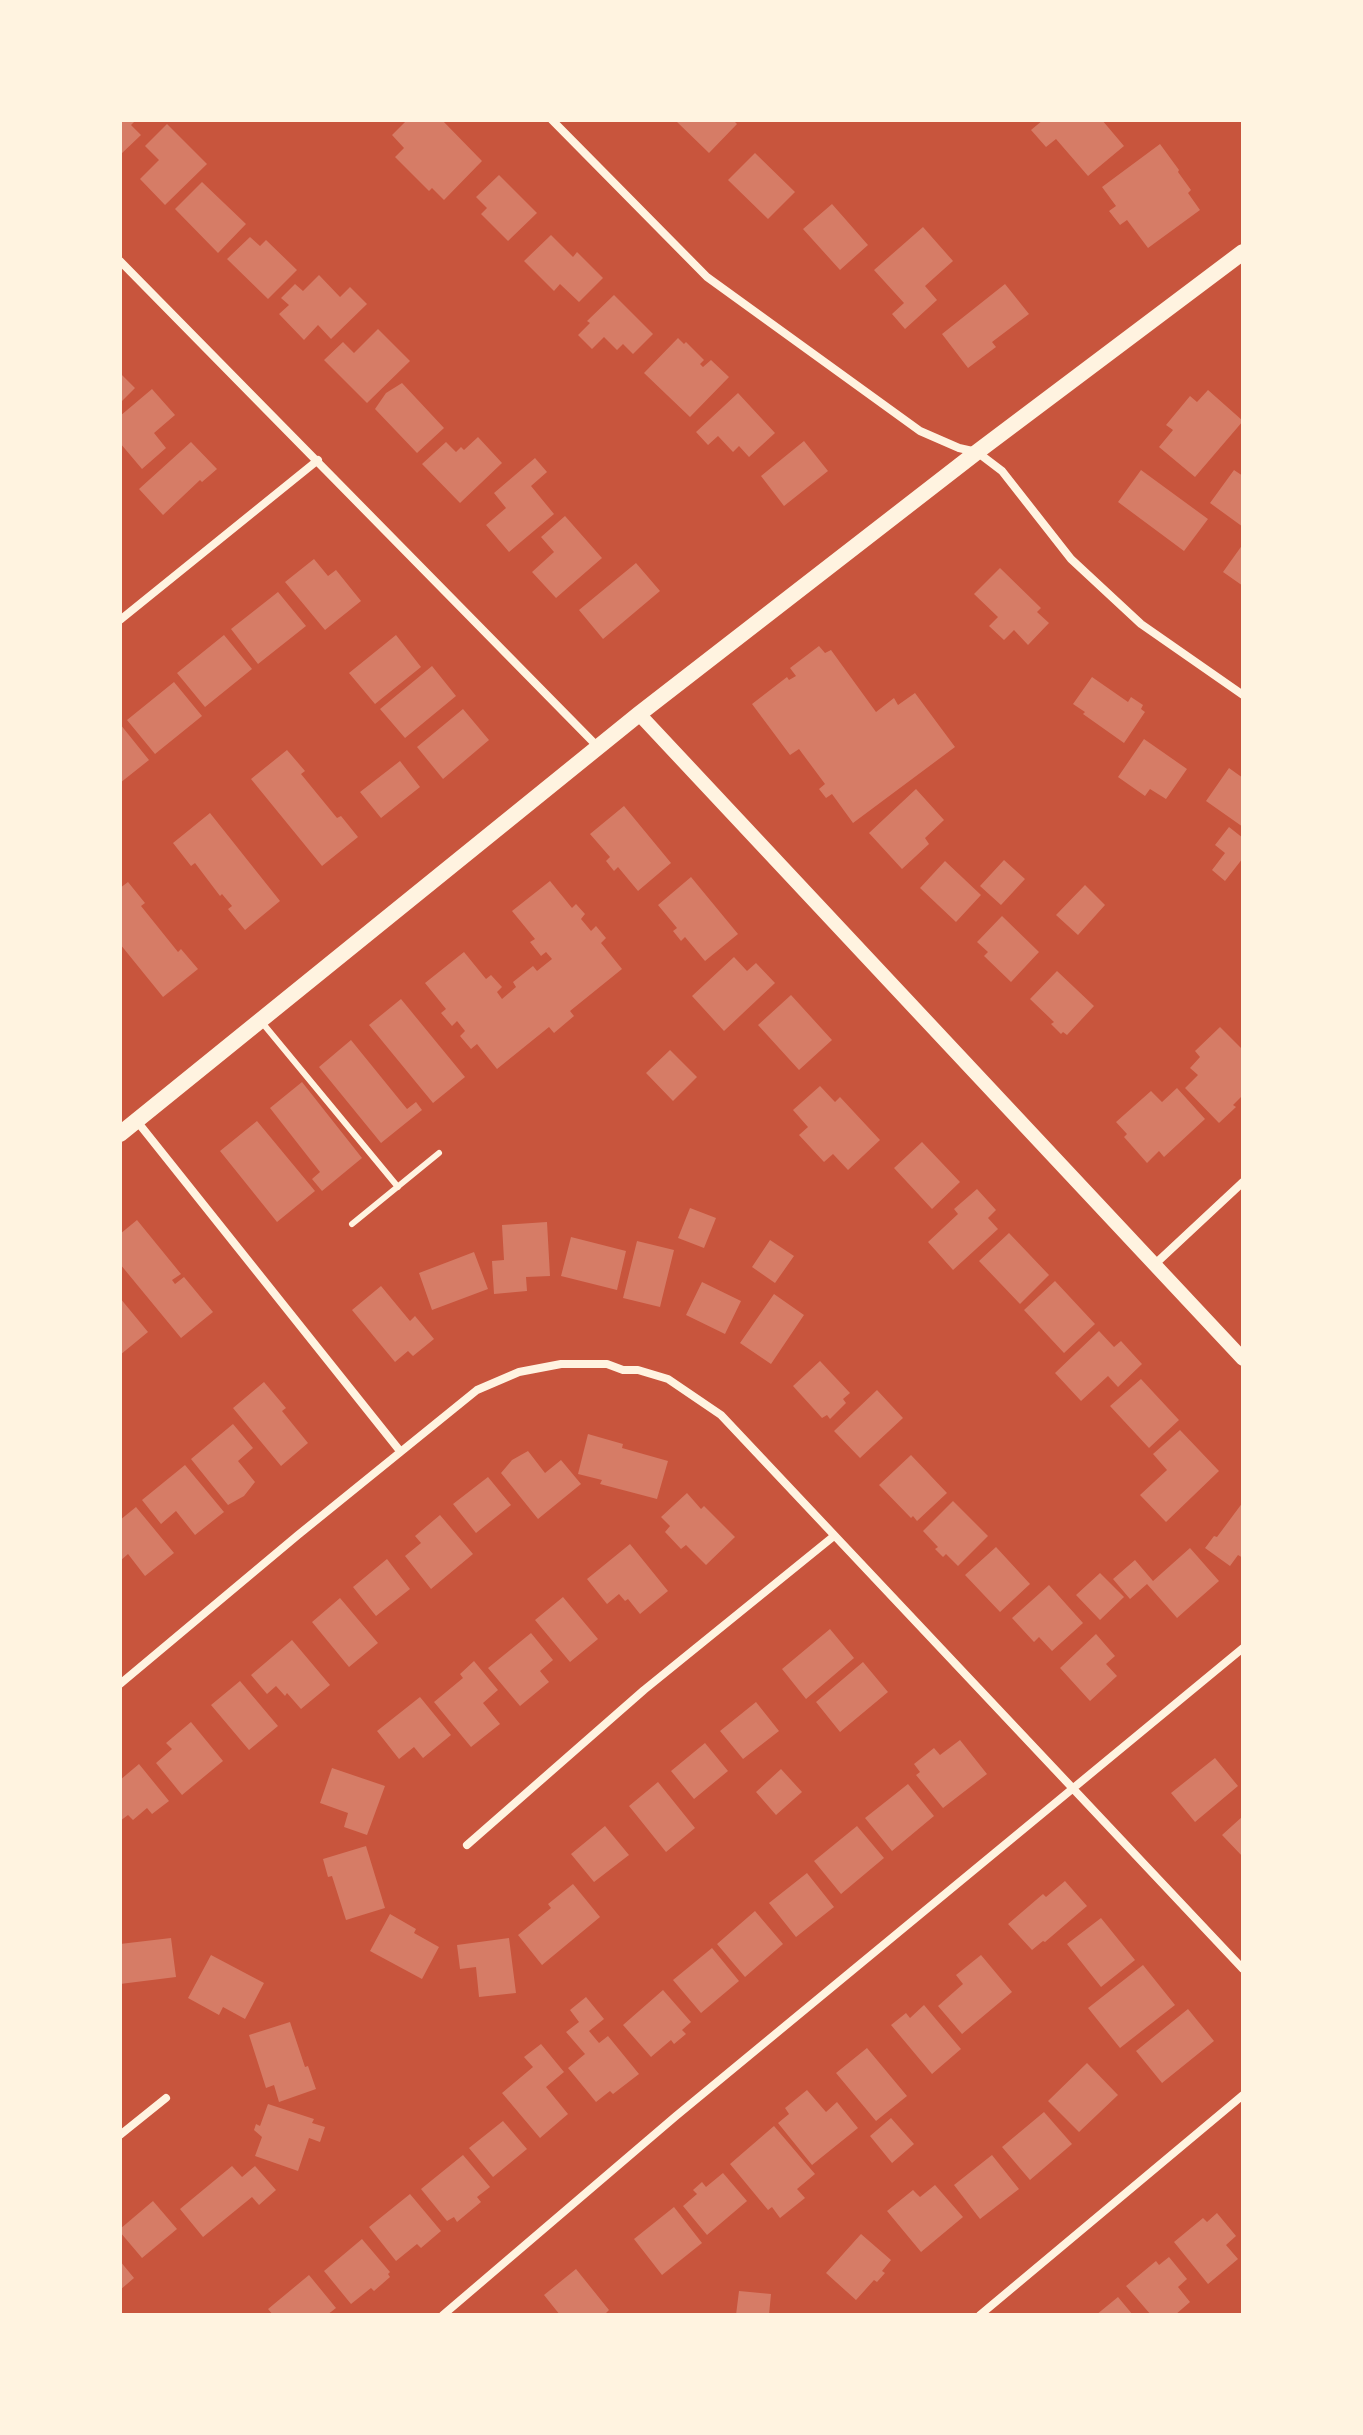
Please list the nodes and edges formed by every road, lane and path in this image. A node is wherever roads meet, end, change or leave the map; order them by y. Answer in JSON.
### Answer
{"nodes":[{"id":1,"x":552,"y":120,"type":"edge"},
{"id":2,"x":1243,"y":252,"type":"edge"},
{"id":3,"x":120,"y":261,"type":"edge"},
{"id":4,"x":977,"y":452,"type":"junction"},
{"id":5,"x":318,"y":460,"type":"junction"},
{"id":6,"x":120,"y":620,"type":"edge"},
{"id":7,"x":1243,"y":695,"type":"edge"},
{"id":8,"x":639,"y":714,"type":"junction"},
{"id":9,"x":598,"y":747,"type":"junction"},
{"id":10,"x":260,"y":1020,"type":"junction"},
{"id":11,"x":136,"y":1120,"type":"junction"},
{"id":12,"x":120,"y":1134,"type":"edge"},
{"id":13,"x":439,"y":1153,"type":"dead end"},
{"id":14,"x":1243,"y":1182,"type":"edge"},
{"id":15,"x":398,"y":1187,"type":"junction"},
{"id":16,"x":352,"y":1224,"type":"dead end"},
{"id":17,"x":1154,"y":1265,"type":"junction"},
{"id":18,"x":1243,"y":1359,"type":"edge"},
{"id":19,"x":400,"y":1451,"type":"junction"},
{"id":20,"x":834,"y":1536,"type":"junction"},
{"id":21,"x":1243,"y":1648,"type":"edge"},
{"id":22,"x":120,"y":1684,"type":"edge"},
{"id":23,"x":1073,"y":1789,"type":"junction"},
{"id":24,"x":467,"y":1845,"type":"dead end"},
{"id":25,"x":1243,"y":1969,"type":"edge"},
{"id":26,"x":1243,"y":2095,"type":"edge"},
{"id":27,"x":166,"y":2098,"type":"dead end"},
{"id":28,"x":120,"y":2135,"type":"edge"},
{"id":29,"x":449,"y":2313,"type":"edge"},
{"id":30,"x":980,"y":2315,"type":"edge"}],
"edges":[{"from":1,"to":4,"type":"street"},
{"from":2,"to":4,"type":"main road"},
{"from":3,"to":5,"type":"street"},
{"from":4,"to":7,"type":"street"},
{"from":4,"to":8,"type":"main road"},
{"from":5,"to":6,"type":"street"},
{"from":5,"to":9,"type":"street"},
{"from":8,"to":9,"type":"main road"},
{"from":8,"to":17,"type":"street"},
{"from":9,"to":10,"type":"main road"},
{"from":10,"to":11,"type":"main road"},
{"from":10,"to":15,"type":"lane"},
{"from":11,"to":12,"type":"main road"},
{"from":11,"to":19,"type":"street"},
{"from":13,"to":15,"type":"lane"},
{"from":14,"to":17,"type":"street"},
{"from":15,"to":16,"type":"lane"},
{"from":17,"to":18,"type":"street"},
{"from":19,"to":20,"type":"street"},
{"from":19,"to":22,"type":"street"},
{"from":20,"to":23,"type":"street"},
{"from":20,"to":24,"type":"street"},
{"from":21,"to":23,"type":"street"},
{"from":23,"to":25,"type":"street"},
{"from":23,"to":29,"type":"street"},
{"from":26,"to":30,"type":"street"},
{"from":27,"to":28,"type":"street"}]}
